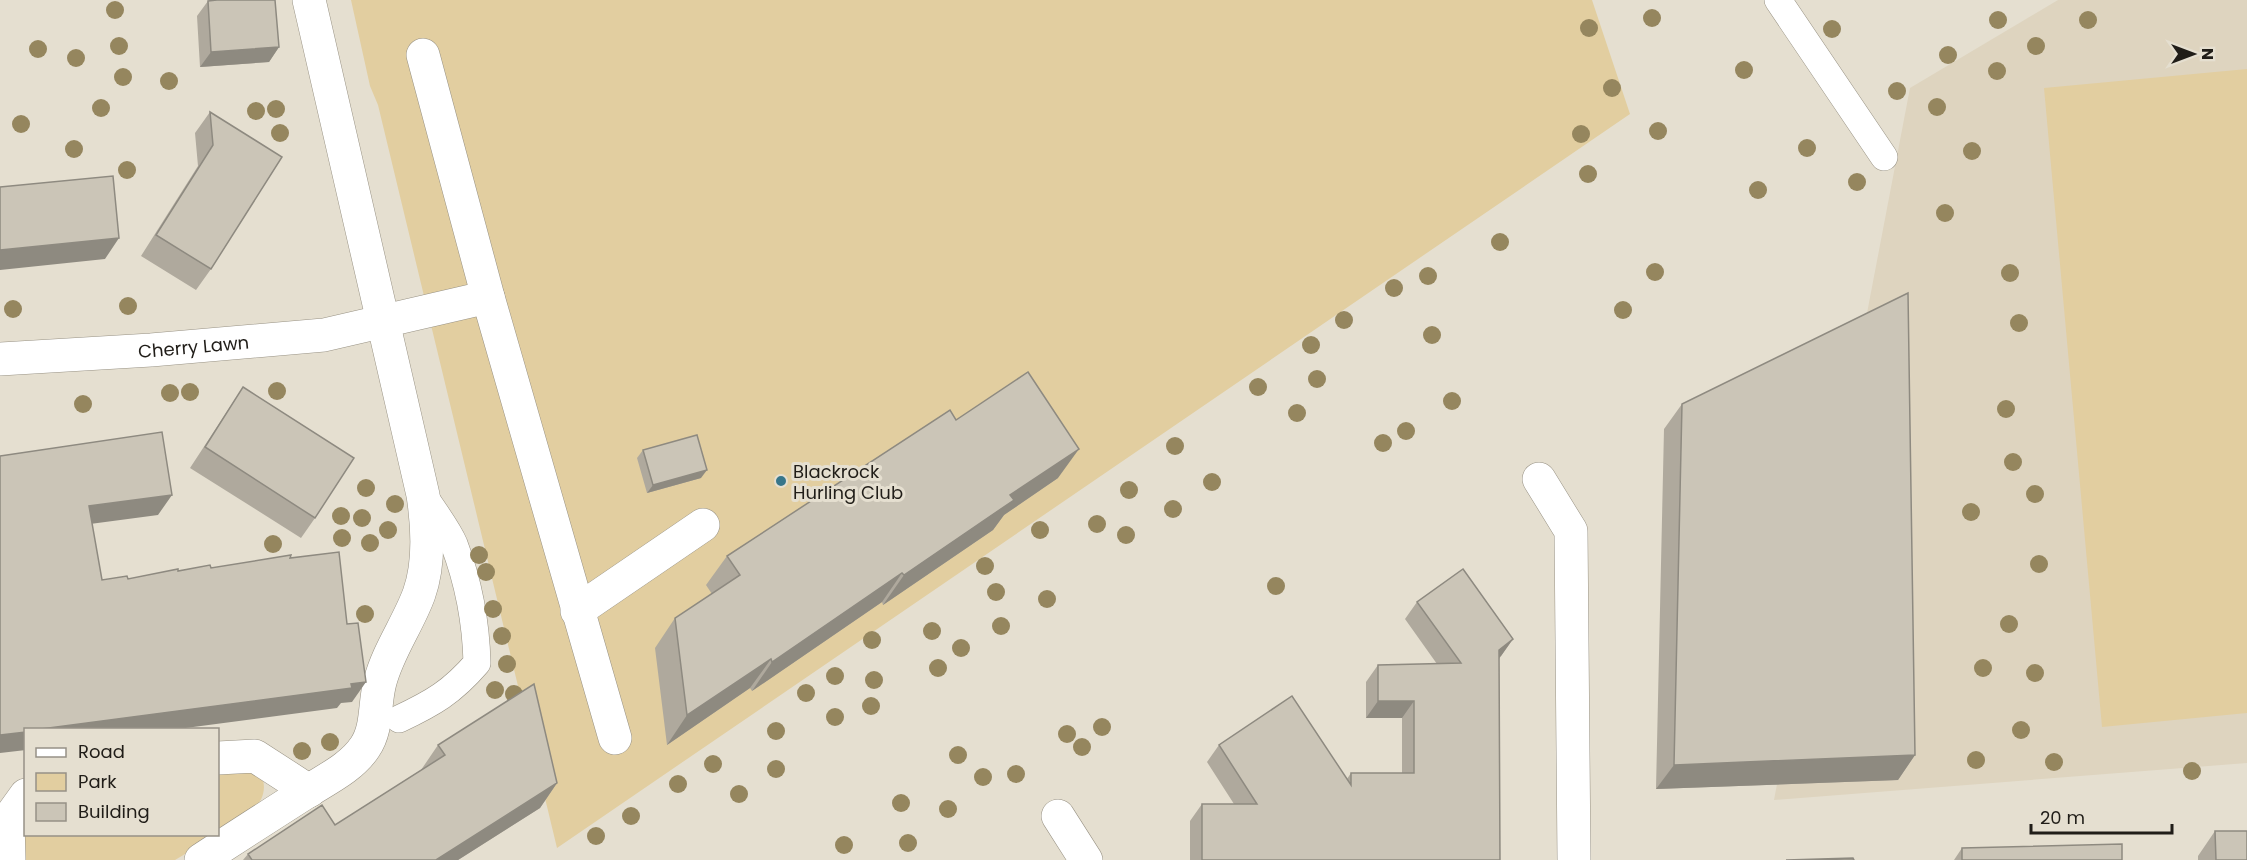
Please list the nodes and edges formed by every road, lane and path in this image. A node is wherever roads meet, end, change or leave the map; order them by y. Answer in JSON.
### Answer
{"nodes":[{"id":1,"x":309,"y":0,"type":"edge"},
{"id":2,"x":1778,"y":0,"type":"edge"},
{"id":3,"x":423,"y":55,"type":"dead end"},
{"id":4,"x":1884,"y":157,"type":"dead end"},
{"id":5,"x":488,"y":297,"type":"junction"},
{"id":6,"x":384,"y":322,"type":"junction"},
{"id":7,"x":0,"y":359,"type":"edge"},
{"id":8,"x":1539,"y":479,"type":"dead end"},
{"id":9,"x":423,"y":495,"type":"junction"},
{"id":10,"x":703,"y":525,"type":"dead end"},
{"id":11,"x":578,"y":611,"type":"junction"},
{"id":12,"x":399,"y":719,"type":"dead end"},
{"id":13,"x":615,"y":738,"type":"dead end"},
{"id":14,"x":219,"y":758,"type":"edge"},
{"id":15,"x":309,"y":791,"type":"junction"},
{"id":16,"x":24,"y":798,"type":"edge"},
{"id":17,"x":1058,"y":816,"type":"dead end"},
{"id":18,"x":9,"y":860,"type":"edge"},
{"id":19,"x":201,"y":860,"type":"edge"},
{"id":20,"x":1086,"y":860,"type":"edge"},
{"id":21,"x":1574,"y":860,"type":"edge"}],
"edges":[{"from":1,"to":6,"type":"street"},
{"from":2,"to":4,"type":"lane"},
{"from":3,"to":5,"type":"street"},
{"from":5,"to":6,"type":"street","name":"Cherry Lawn"},
{"from":5,"to":11,"type":"street"},
{"from":6,"to":7,"type":"street","name":"Cherry Lawn"},
{"from":6,"to":9,"type":"street"},
{"from":8,"to":21,"type":"street"},
{"from":9,"to":12,"type":"lane"},
{"from":9,"to":15,"type":"street"},
{"from":10,"to":11,"type":"street"},
{"from":11,"to":13,"type":"street"},
{"from":14,"to":15,"type":"street"},
{"from":15,"to":19,"type":"street"},
{"from":16,"to":18,"type":"street"},
{"from":17,"to":20,"type":"street"}]}
